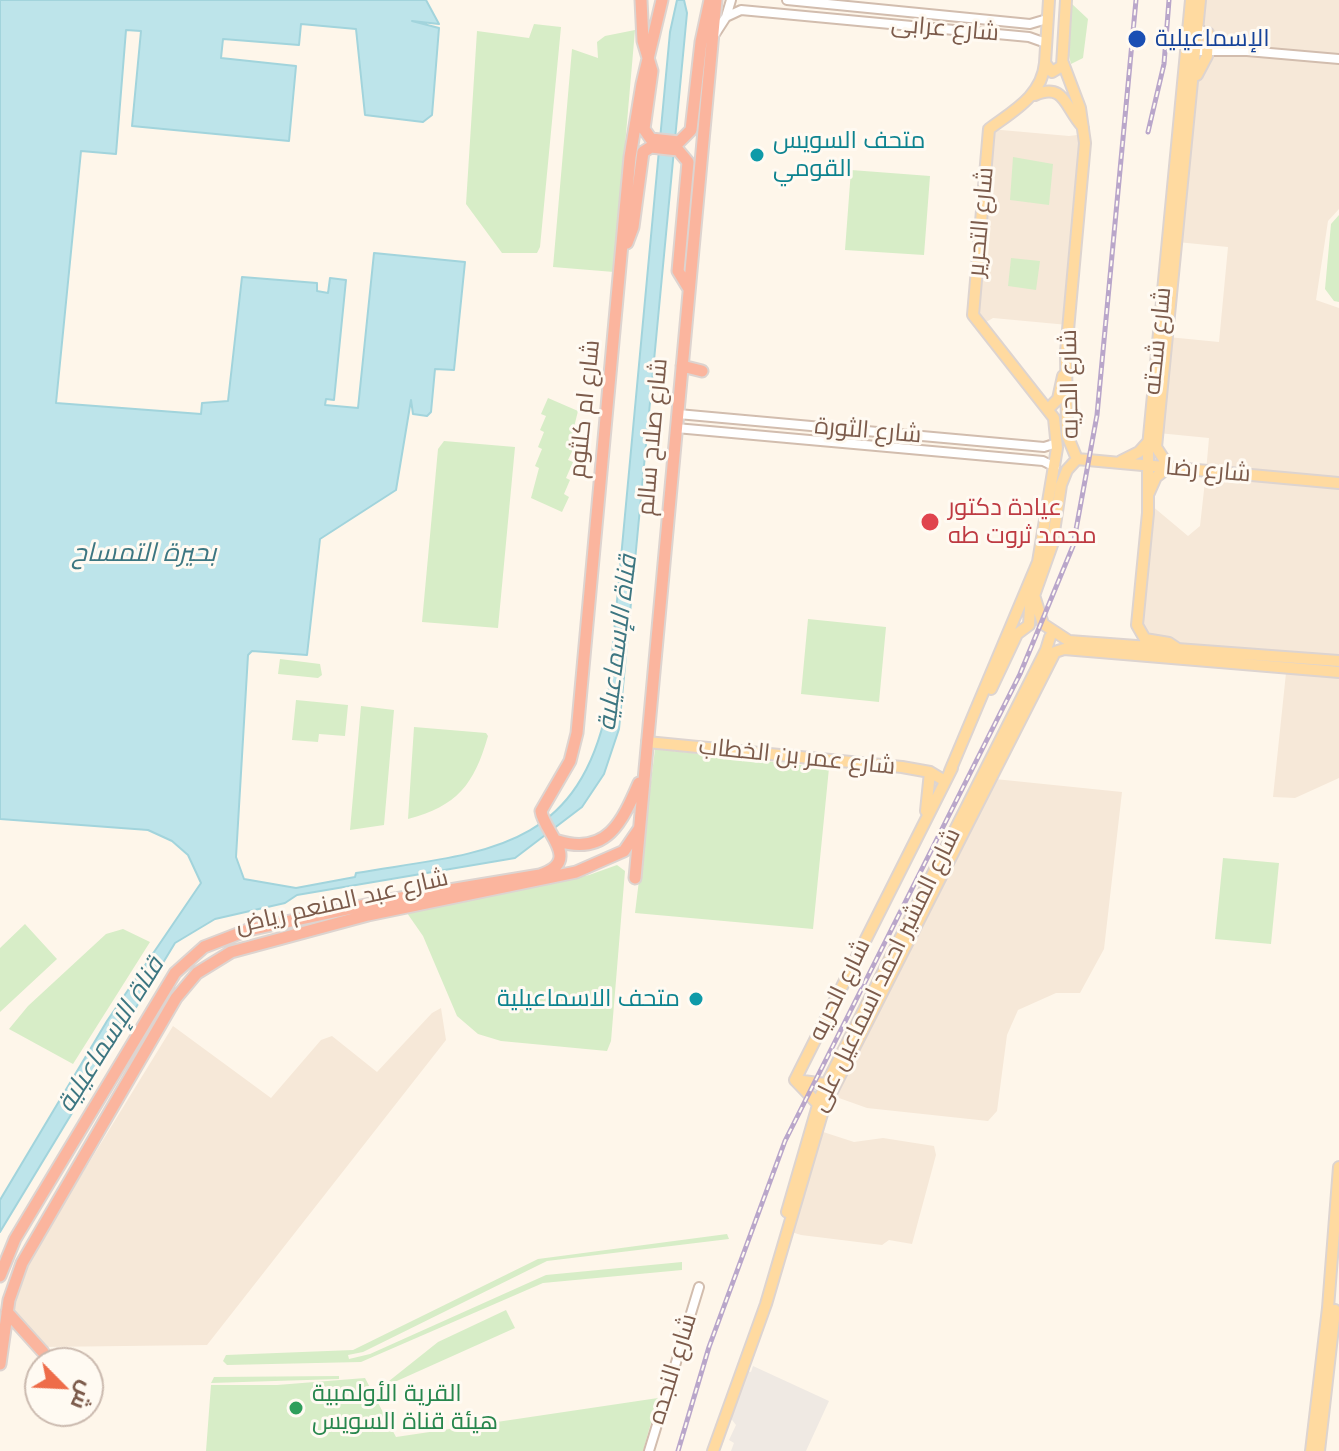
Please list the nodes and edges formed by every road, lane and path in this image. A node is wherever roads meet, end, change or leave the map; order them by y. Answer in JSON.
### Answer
{"nodes":[{"id":1,"x":641,"y":0,"type":"edge"},
{"id":2,"x":662,"y":0,"type":"edge"},
{"id":3,"x":710,"y":0,"type":"edge"},
{"id":4,"x":716,"y":0,"type":"edge"},
{"id":5,"x":731,"y":0,"type":"edge"},
{"id":6,"x":737,"y":0,"type":"edge"},
{"id":7,"x":787,"y":0,"type":"edge"},
{"id":8,"x":1049,"y":0,"type":"edge"},
{"id":9,"x":1067,"y":0,"type":"edge"},
{"id":10,"x":1191,"y":0,"type":"edge"},
{"id":11,"x":1200,"y":0,"type":"edge"},
{"id":12,"x":741,"y":10,"type":"junction"},
{"id":13,"x":726,"y":17,"type":"junction"},
{"id":14,"x":1047,"y":19,"type":"junction"},
{"id":15,"x":1193,"y":25,"type":"junction"},
{"id":16,"x":1208,"y":33,"type":"junction"},
{"id":17,"x":712,"y":38,"type":"junction"},
{"id":18,"x":1046,"y":43,"type":"junction"},
{"id":19,"x":1196,"y":51,"type":"junction"},
{"id":20,"x":1247,"y":51,"type":"junction"},
{"id":21,"x":648,"y":57,"type":"junction"},
{"id":22,"x":1339,"y":59,"type":"edge"},
{"id":23,"x":1045,"y":63,"type":"junction"},
{"id":24,"x":1063,"y":63,"type":"junction"},
{"id":25,"x":1030,"y":97,"type":"junction"},
{"id":26,"x":1084,"y":129,"type":"junction"},
{"id":27,"x":651,"y":143,"type":"junction"},
{"id":28,"x":679,"y":146,"type":"junction"},
{"id":29,"x":622,"y":250,"type":"junction"},
{"id":30,"x":689,"y":289,"type":"junction"},
{"id":31,"x":1066,"y":352,"type":"junction"},
{"id":32,"x":682,"y":366,"type":"junction"},
{"id":33,"x":702,"y":371,"type":"dead end"},
{"id":34,"x":1051,"y":413,"type":"junction"},
{"id":35,"x":678,"y":414,"type":"junction"},
{"id":36,"x":691,"y":415,"type":"junction"},
{"id":37,"x":676,"y":428,"type":"junction"},
{"id":38,"x":690,"y":429,"type":"junction"},
{"id":39,"x":1057,"y":443,"type":"junction"},
{"id":40,"x":1151,"y":445,"type":"junction"},
{"id":41,"x":1044,"y":447,"type":"junction"},
{"id":42,"x":1077,"y":459,"type":"junction"},
{"id":43,"x":1043,"y":461,"type":"junction"},
{"id":44,"x":1119,"y":462,"type":"junction"},
{"id":45,"x":1146,"y":465,"type":"junction"},
{"id":46,"x":1055,"y":467,"type":"junction"},
{"id":47,"x":1169,"y":467,"type":"junction"},
{"id":48,"x":1339,"y":483,"type":"edge"},
{"id":49,"x":1056,"y":484,"type":"junction"},
{"id":50,"x":1147,"y":497,"type":"junction"},
{"id":51,"x":1051,"y":521,"type":"junction"},
{"id":52,"x":1034,"y":595,"type":"junction"},
{"id":53,"x":1029,"y":625,"type":"junction"},
{"id":54,"x":1050,"y":637,"type":"junction"},
{"id":55,"x":1069,"y":641,"type":"junction"},
{"id":56,"x":1181,"y":651,"type":"junction"},
{"id":57,"x":1339,"y":661,"type":"edge"},
{"id":58,"x":1339,"y":672,"type":"edge"},
{"id":59,"x":647,"y":742,"type":"junction"},
{"id":60,"x":930,"y":772,"type":"junction"},
{"id":61,"x":643,"y":773,"type":"junction"},
{"id":62,"x":947,"y":776,"type":"junction"},
{"id":63,"x":926,"y":817,"type":"junction"},
{"id":64,"x":639,"y":829,"type":"junction"},
{"id":65,"x":557,"y":841,"type":"junction"},
{"id":66,"x":608,"y":860,"type":"junction"},
{"id":67,"x":186,"y":961,"type":"junction"},
{"id":68,"x":197,"y":973,"type":"junction"},
{"id":69,"x":795,"y":1080,"type":"junction"},
{"id":70,"x":826,"y":1084,"type":"junction"},
{"id":71,"x":817,"y":1103,"type":"junction"},
{"id":72,"x":87,"y":1118,"type":"junction"},
{"id":73,"x":100,"y":1126,"type":"junction"},
{"id":74,"x":1339,"y":1169,"type":"edge"},
{"id":75,"x":1339,"y":1265,"type":"edge"},
{"id":76,"x":0,"y":1276,"type":"edge"},
{"id":77,"x":699,"y":1287,"type":"dead end"},
{"id":78,"x":768,"y":1292,"type":"junction"},
{"id":79,"x":1332,"y":1309,"type":"junction"},
{"id":80,"x":7,"y":1312,"type":"junction"},
{"id":81,"x":38,"y":1347,"type":"edge"},
{"id":82,"x":0,"y":1364,"type":"edge"},
{"id":83,"x":649,"y":1451,"type":"edge"},
{"id":84,"x":710,"y":1451,"type":"edge"},
{"id":85,"x":1311,"y":1451,"type":"edge"},
{"id":86,"x":1319,"y":1451,"type":"edge"}],
"edges":[{"from":1,"to":21,"type":"highway"},
{"from":2,"to":21,"type":"highway","name":"شارع ام كلثوم"},
{"from":3,"to":28,"type":"highway"},
{"from":4,"to":17,"type":"highway","name":"شارع صلاح سالم"},
{"from":5,"to":13,"type":"street"},
{"from":6,"to":12,"type":"street"},
{"from":7,"to":14,"type":"street","name":"شارع عرابى"},
{"from":8,"to":14,"type":"main road"},
{"from":9,"to":24,"type":"main road"},
{"from":10,"to":15,"type":"main road","name":"شارع شحته"},
{"from":11,"to":15,"type":"main road","name":"شارع شحته"},
{"from":12,"to":13,"type":"street"},
{"from":12,"to":18,"type":"street","name":"شارع عرابى"},
{"from":13,"to":17,"type":"street"},
{"from":14,"to":18,"type":"main road"},
{"from":15,"to":16,"type":"street"},
{"from":15,"to":19,"type":"main road","name":"شارع شحته"},
{"from":16,"to":19,"type":"main road"},
{"from":16,"to":20,"type":"street"},
{"from":17,"to":30,"type":"highway","name":"شارع صلاح سالم"},
{"from":18,"to":23,"type":"main road"},
{"from":19,"to":20,"type":"street"},
{"from":19,"to":40,"type":"main road","name":"شارع شحته"},
{"from":19,"to":40,"type":"main road","name":"شارع شحته"},
{"from":20,"to":22,"type":"street"},
{"from":21,"to":27,"type":"highway"},
{"from":21,"to":29,"type":"highway","name":"شارع ام كلثوم"},
{"from":23,"to":24,"type":"main road"},
{"from":23,"to":25,"type":"main road"},
{"from":24,"to":26,"type":"main road","name":"شارع الحريه"},
{"from":25,"to":26,"type":"main road"},
{"from":25,"to":34,"type":"main road","name":"شارع التحرير"},
{"from":26,"to":31,"type":"main road","name":"شارع الحريه"},
{"from":27,"to":28,"type":"highway"},
{"from":27,"to":29,"type":"highway"},
{"from":28,"to":30,"type":"highway"},
{"from":29,"to":65,"type":"highway","name":"شارع ام كلثوم"},
{"from":30,"to":32,"type":"highway","name":"شارع صلاح سالم"},
{"from":31,"to":34,"type":"main road"},
{"from":31,"to":42,"type":"main road","name":"شارع الحريه"},
{"from":32,"to":33,"type":"highway"},
{"from":32,"to":35,"type":"highway","name":"شارع صلاح سالم"},
{"from":34,"to":39,"type":"main road","name":"شارع الحريه"},
{"from":35,"to":36,"type":"street","name":"شارع الثورة"},
{"from":35,"to":37,"type":"highway","name":"شارع صلاح سالم"},
{"from":36,"to":38,"type":"street"},
{"from":36,"to":41,"type":"street","name":"شارع الثورة"},
{"from":37,"to":38,"type":"street","name":"شارع الثورة"},
{"from":37,"to":59,"type":"highway","name":"شارع صلاح سالم"},
{"from":38,"to":43,"type":"street","name":"شارع الثورة"},
{"from":39,"to":41,"type":"street","name":"شارع الثورة"},
{"from":39,"to":46,"type":"main road","name":"شارع الحريه"},
{"from":40,"to":44,"type":"main road"},
{"from":40,"to":45,"type":"main road","name":"شارع شحته"},
{"from":40,"to":47,"type":"main road"},
{"from":41,"to":43,"type":"street"},
{"from":42,"to":44,"type":"main road","name":"شارع رضا"},
{"from":42,"to":49,"type":"main road","name":"شارع الحريه"},
{"from":43,"to":46,"type":"street","name":"شارع الثورة"},
{"from":44,"to":45,"type":"main road","name":"شارع رضا"},
{"from":45,"to":47,"type":"main road","name":"شارع رضا"},
{"from":45,"to":50,"type":"main road","name":"شارع شحته"},
{"from":46,"to":49,"type":"main road","name":"شارع الحريه"},
{"from":47,"to":48,"type":"main road","name":"شارع رضا"},
{"from":47,"to":50,"type":"main road"},
{"from":49,"to":51,"type":"main road","name":"شارع الحريه"},
{"from":50,"to":56,"type":"main road","name":"شارع شحته"},
{"from":51,"to":52,"type":"main road","name":"شارع الحريه"},
{"from":51,"to":62,"type":"main road","name":"شارع الحريه"},
{"from":52,"to":53,"type":"main road","name":"شارع الحريه"},
{"from":52,"to":55,"type":"main road"},
{"from":53,"to":54,"type":"main road"},
{"from":53,"to":62,"type":"main road","name":"شارع الحريه"},
{"from":54,"to":55,"type":"main road"},
{"from":54,"to":70,"type":"main road","name":"شارع المشير احمد اسماعيل على"},
{"from":55,"to":56,"type":"main road"},
{"from":56,"to":57,"type":"main road"},
{"from":58,"to":78,"type":"main road","name":"شارع المشير احمد اسماعيل على"},
{"from":59,"to":60,"type":"main road","name":"شارع عمر بن الخطاب"},
{"from":59,"to":61,"type":"highway","name":"شارع صلاح سالم"},
{"from":60,"to":62,"type":"main road","name":"شارع عمر بن الخطاب"},
{"from":60,"to":63,"type":"main road"},
{"from":61,"to":64,"type":"highway","name":"شارع صلاح سالم"},
{"from":61,"to":65,"type":"highway"},
{"from":62,"to":63,"type":"main road","name":"شارع الحريه"},
{"from":63,"to":69,"type":"main road","name":"شارع الحريه"},
{"from":64,"to":66,"type":"highway","name":"شارع عبد المنعم رياض"},
{"from":64,"to":66,"type":"highway","name":"شارع صلاح سالم"},
{"from":65,"to":67,"type":"highway","name":"شارع عبد المنعم رياض"},
{"from":66,"to":68,"type":"highway","name":"شارع عبد المنعم رياض"},
{"from":67,"to":68,"type":"highway"},
{"from":67,"to":72,"type":"highway","name":"شارع عبد المنعم رياض"},
{"from":68,"to":73,"type":"highway","name":"شارع عبد المنعم رياض"},
{"from":69,"to":70,"type":"main road"},
{"from":69,"to":71,"type":"main road"},
{"from":70,"to":71,"type":"main road","name":"شارع المشير احمد اسماعيل على"},
{"from":71,"to":78,"type":"main road","name":"شارع المشير احمد اسماعيل على"},
{"from":72,"to":73,"type":"highway"},
{"from":72,"to":76,"type":"highway","name":"شارع عبد المنعم رياض"},
{"from":73,"to":80,"type":"highway","name":"شارع عبد المنعم رياض"},
{"from":74,"to":79,"type":"main road"},
{"from":75,"to":79,"type":"main road"},
{"from":77,"to":83,"type":"street","name":"شارع النجده"},
{"from":78,"to":84,"type":"main road","name":"شارع المشير احمد اسماعيل على"},
{"from":79,"to":85,"type":"main road"},
{"from":79,"to":86,"type":"main road"},
{"from":80,"to":81,"type":"highway"},
{"from":80,"to":82,"type":"highway","name":"شارع عبد المنعم رياض"}]}
